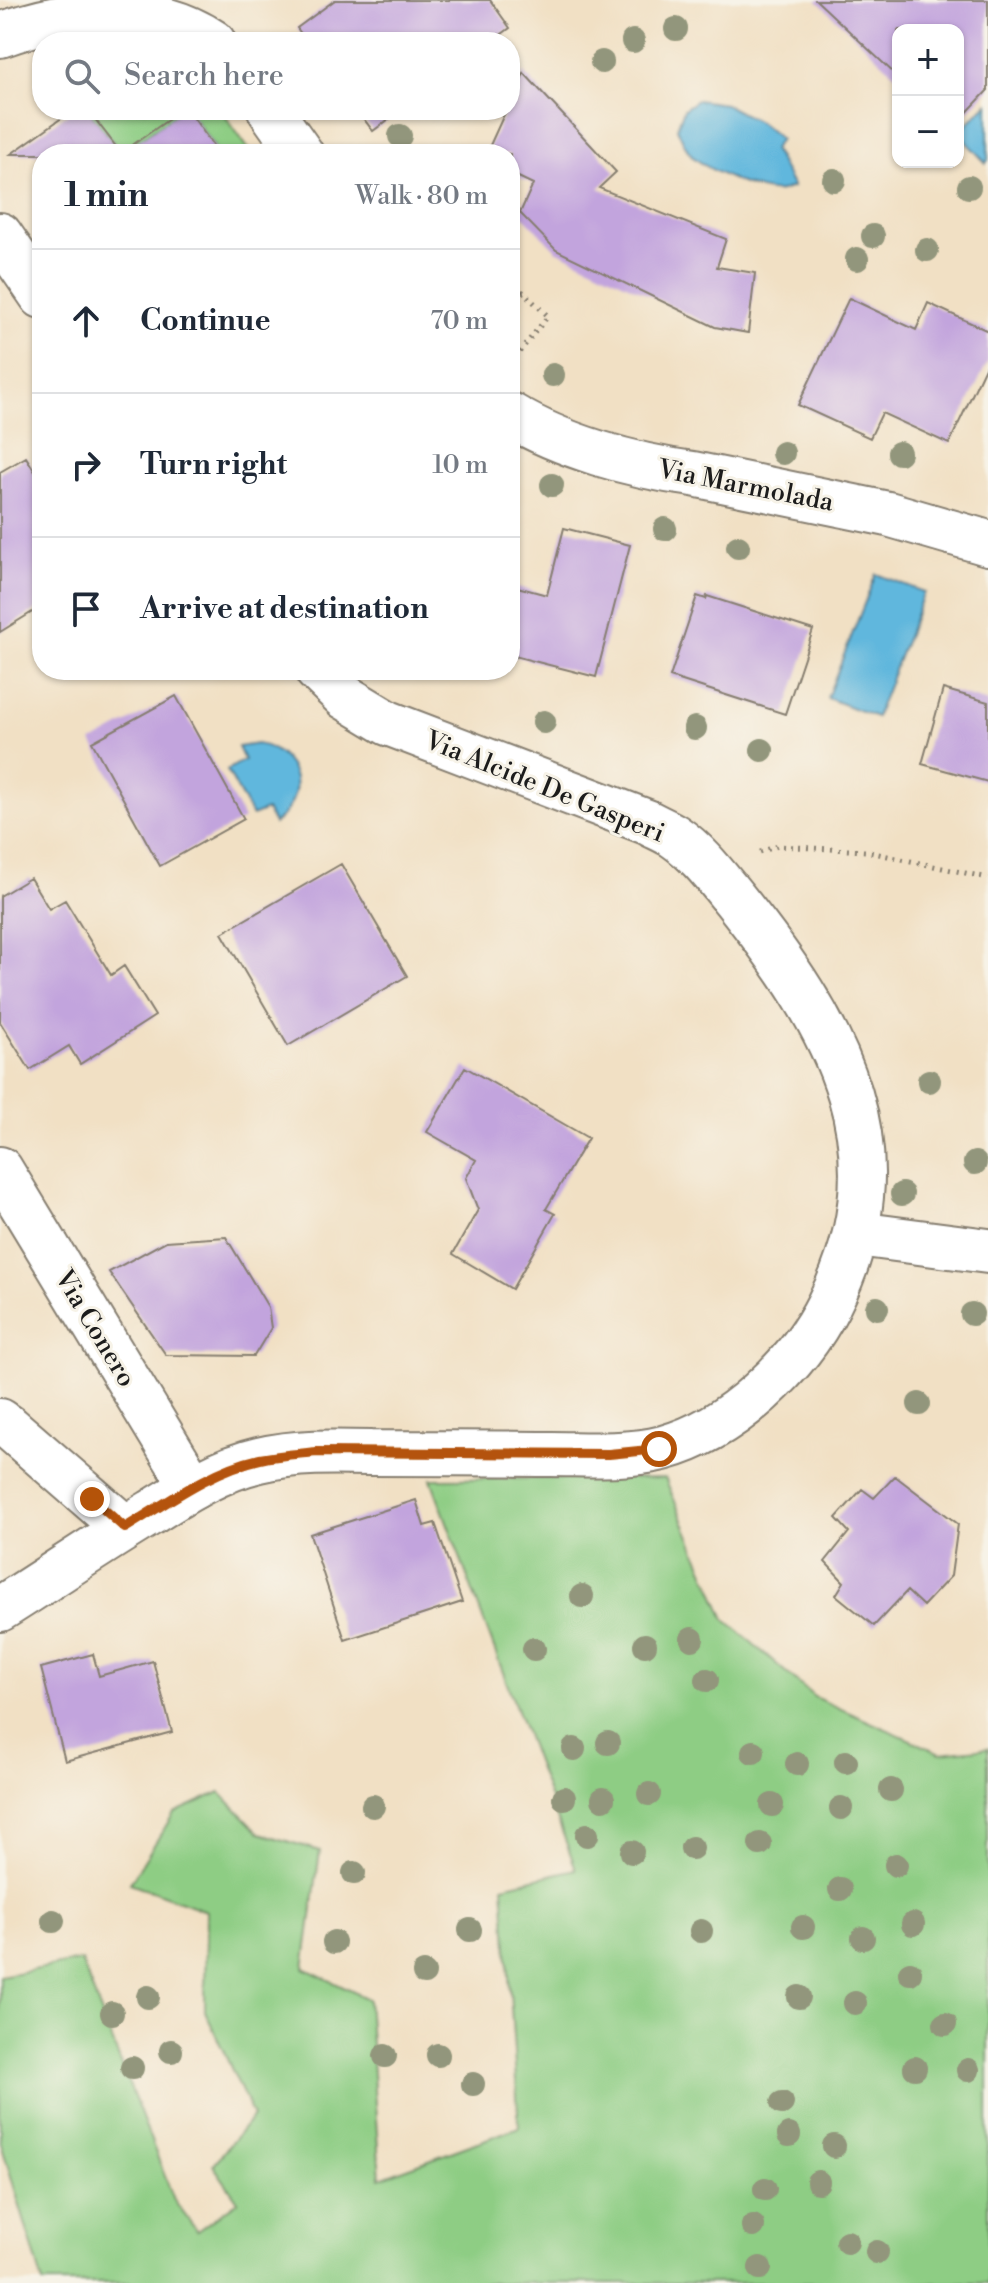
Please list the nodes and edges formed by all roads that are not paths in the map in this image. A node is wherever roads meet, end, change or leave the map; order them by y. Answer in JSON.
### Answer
{"nodes":[{"id":1,"x":199,"y":32,"type":"edge"},
{"id":2,"x":0,"y":35,"type":"edge"},
{"id":3,"x":277,"y":120,"type":"edge"},
{"id":4,"x":294,"y":144,"type":"edge"},
{"id":5,"x":0,"y":235,"type":"edge"},
{"id":6,"x":32,"y":281,"type":"edge"},
{"id":7,"x":520,"y":420,"type":"edge"},
{"id":8,"x":988,"y":543,"type":"edge"},
{"id":9,"x":327,"y":680,"type":"edge"},
{"id":10,"x":0,"y":1169,"type":"edge"},
{"id":11,"x":857,"y":1234,"type":"junction"},
{"id":12,"x":988,"y":1251,"type":"edge"},
{"id":13,"x":0,"y":1421,"type":"edge"},
{"id":14,"x":193,"y":1487,"type":"junction"},
{"id":15,"x":125,"y":1528,"type":"junction"},
{"id":16,"x":0,"y":1609,"type":"edge"}],
"edges":[{"from":1,"to":2,"type":"street"},
{"from":3,"to":4,"type":"street"},
{"from":5,"to":6,"type":"street"},
{"from":7,"to":8,"type":"street","name":"Via Marmolada"},
{"from":9,"to":11,"type":"street","name":"Via Alcide De Gasperi"},
{"from":10,"to":14,"type":"street","name":"Via Conero"},
{"from":11,"to":12,"type":"street"},
{"from":11,"to":14,"type":"street","name":"Via Alcide De Gasperi"},
{"from":13,"to":15,"type":"street"},
{"from":14,"to":15,"type":"street","name":"Via Alcide De Gasperi"},
{"from":15,"to":16,"type":"street","name":"Via Alcide De Gasperi"}]}
